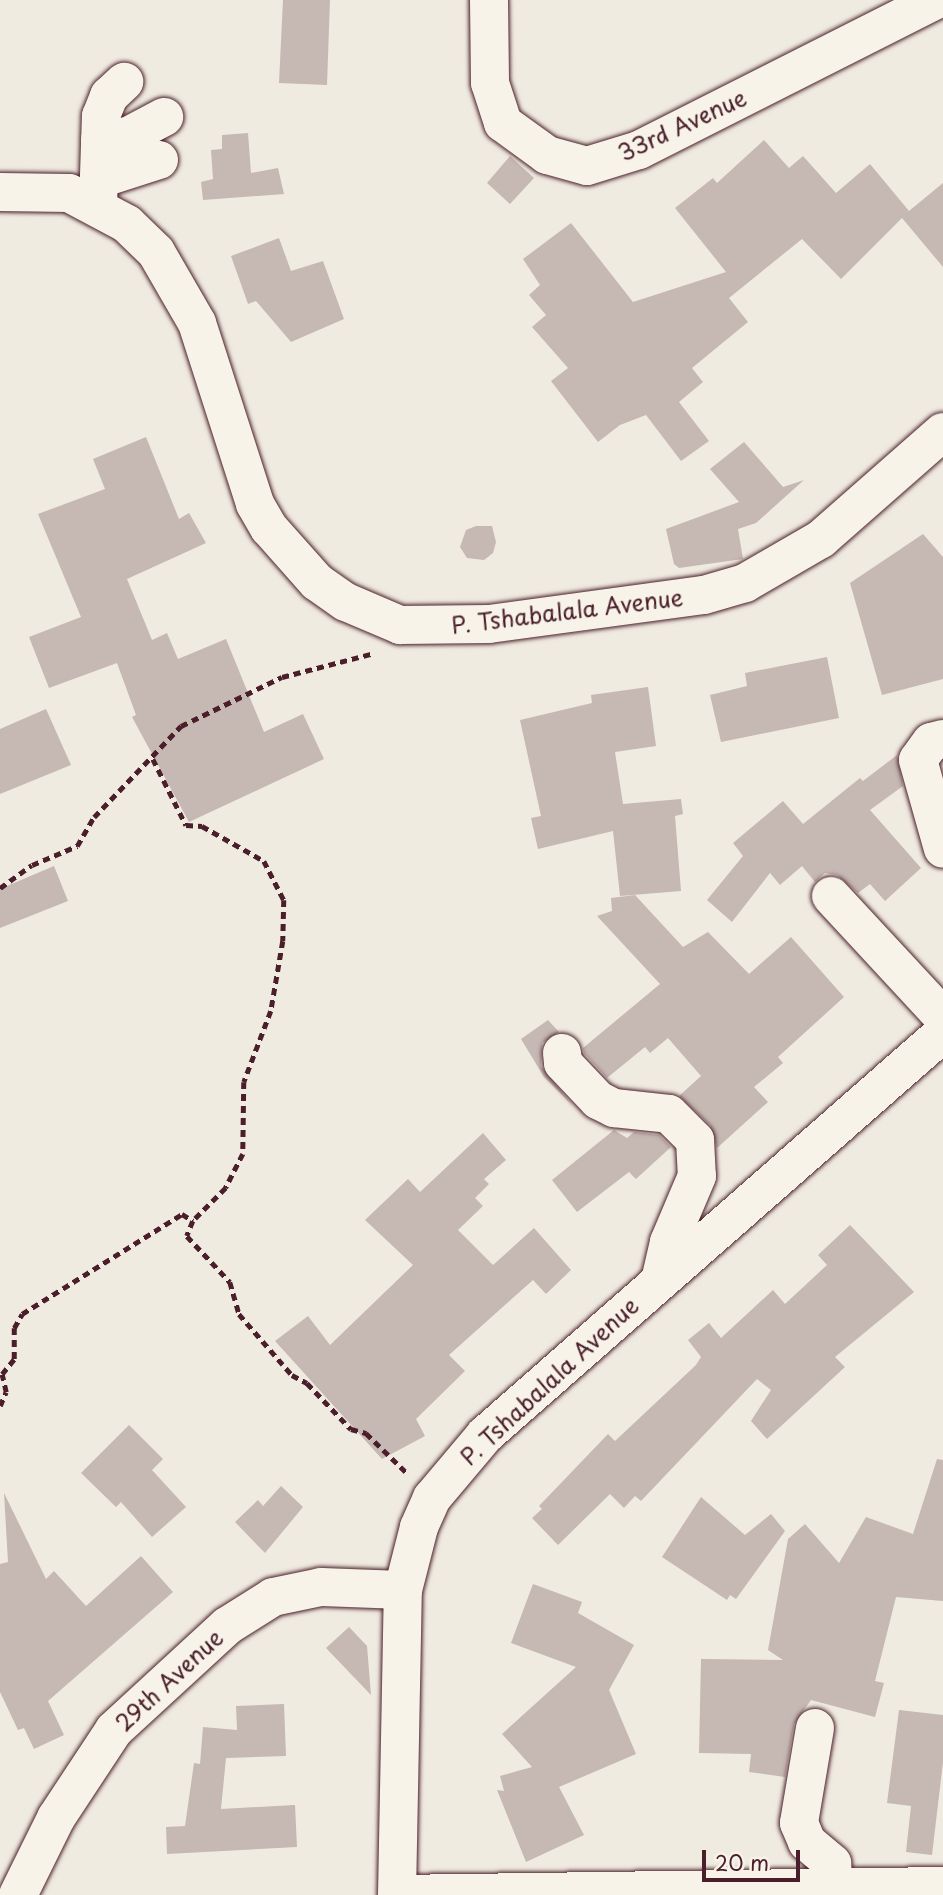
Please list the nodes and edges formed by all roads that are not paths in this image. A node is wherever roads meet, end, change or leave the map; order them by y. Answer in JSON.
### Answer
{"nodes":[{"id":1,"x":489,"y":0,"type":"edge"},
{"id":2,"x":936,"y":0,"type":"edge"},
{"id":3,"x":124,"y":82,"type":"dead end"},
{"id":4,"x":164,"y":117,"type":"dead end"},
{"id":5,"x":100,"y":140,"type":"junction"},
{"id":6,"x":159,"y":160,"type":"dead end"},
{"id":7,"x":1,"y":186,"type":"edge"},
{"id":8,"x":99,"y":192,"type":"junction"},
{"id":9,"x":943,"y":432,"type":"edge"},
{"id":10,"x":943,"y":739,"type":"edge"},
{"id":11,"x":943,"y":849,"type":"edge"},
{"id":12,"x":831,"y":896,"type":"dead end"},
{"id":13,"x":943,"y":1017,"type":"edge"},
{"id":14,"x":943,"y":1033,"type":"edge"},
{"id":15,"x":562,"y":1053,"type":"dead end"},
{"id":16,"x":661,"y":1278,"type":"junction"},
{"id":17,"x":403,"y":1590,"type":"junction"},
{"id":18,"x":815,"y":1728,"type":"dead end"},
{"id":19,"x":943,"y":1886,"type":"edge"},
{"id":20,"x":834,"y":1888,"type":"junction"},
{"id":21,"x":18,"y":1895,"type":"edge"},
{"id":22,"x":397,"y":1895,"type":"edge"}],
"edges":[{"from":1,"to":2,"type":"street","name":"33rd Avenue"},
{"from":3,"to":5,"type":"street"},
{"from":4,"to":5,"type":"street"},
{"from":5,"to":8,"type":"street"},
{"from":6,"to":8,"type":"street"},
{"from":7,"to":8,"type":"street","name":"P. Tshabalala Avenue"},
{"from":8,"to":9,"type":"street","name":"P. Tshabalala Avenue"},
{"from":10,"to":11,"type":"street"},
{"from":12,"to":13,"type":"street"},
{"from":14,"to":16,"type":"street","name":"P. Tshabalala Avenue"},
{"from":15,"to":16,"type":"street"},
{"from":16,"to":17,"type":"street","name":"P. Tshabalala Avenue"},
{"from":17,"to":21,"type":"street","name":"29th Avenue"},
{"from":17,"to":22,"type":"street","name":"P. Tshabalala Avenue"},
{"from":18,"to":20,"type":"street"},
{"from":19,"to":20,"type":"street"},
{"from":20,"to":22,"type":"street"}]}
